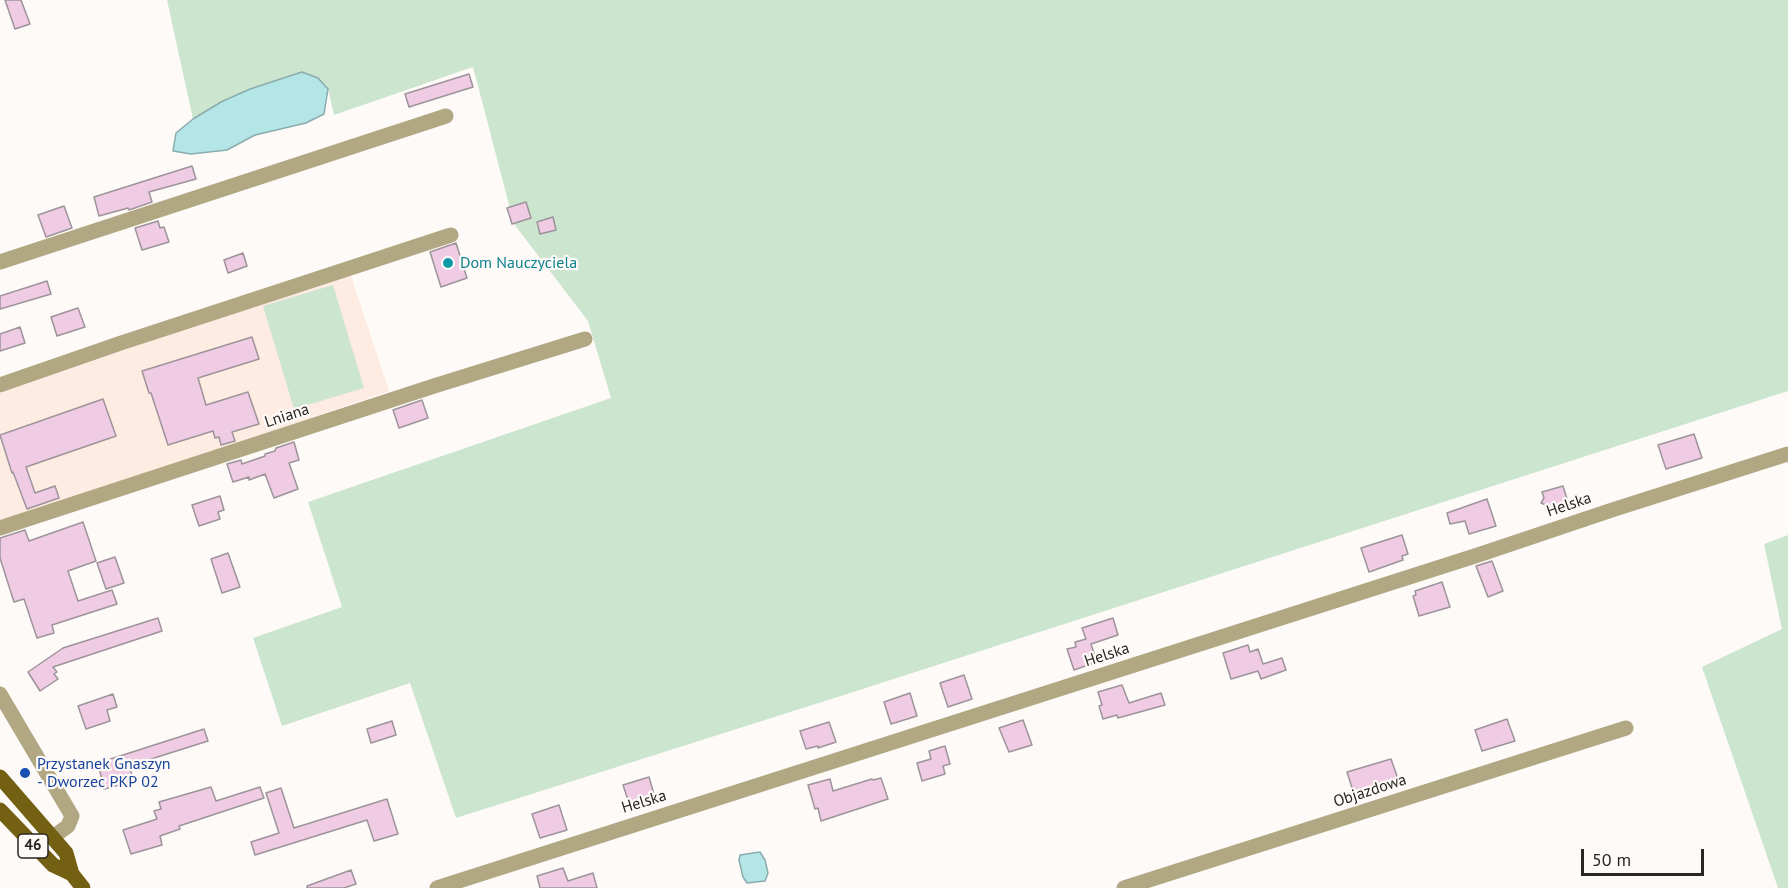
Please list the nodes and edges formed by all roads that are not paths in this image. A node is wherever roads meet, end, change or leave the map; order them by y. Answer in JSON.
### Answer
{"nodes":[{"id":1,"x":446,"y":116,"type":"dead end"},
{"id":2,"x":451,"y":235,"type":"dead end"},
{"id":3,"x":0,"y":262,"type":"edge"},
{"id":4,"x":585,"y":339,"type":"dead end"},
{"id":5,"x":0,"y":385,"type":"edge"},
{"id":6,"x":1788,"y":454,"type":"edge"},
{"id":7,"x":0,"y":528,"type":"edge"},
{"id":8,"x":0,"y":694,"type":"edge"},
{"id":9,"x":1626,"y":728,"type":"dead end"},
{"id":10,"x":0,"y":777,"type":"edge"},
{"id":11,"x":0,"y":810,"type":"edge"},
{"id":12,"x":53,"y":837,"type":"junction"},
{"id":13,"x":72,"y":874,"type":"junction"},
{"id":14,"x":84,"y":888,"type":"edge"},
{"id":15,"x":437,"y":888,"type":"edge"},
{"id":16,"x":1124,"y":888,"type":"edge"}],
"edges":[{"from":1,"to":3,"type":"street"},
{"from":2,"to":5,"type":"street"},
{"from":4,"to":7,"type":"street","name":"Lniana"},
{"from":6,"to":15,"type":"street","name":"Helska"},
{"from":8,"to":12,"type":"street"},
{"from":9,"to":16,"type":"street","name":"Objazdowa"},
{"from":10,"to":12,"type":"main road","number":"46"},
{"from":11,"to":13,"type":"main road","number":"46"},
{"from":12,"to":13,"type":"main road","number":"46"},
{"from":13,"to":14,"type":"main road","number":"46"}]}
